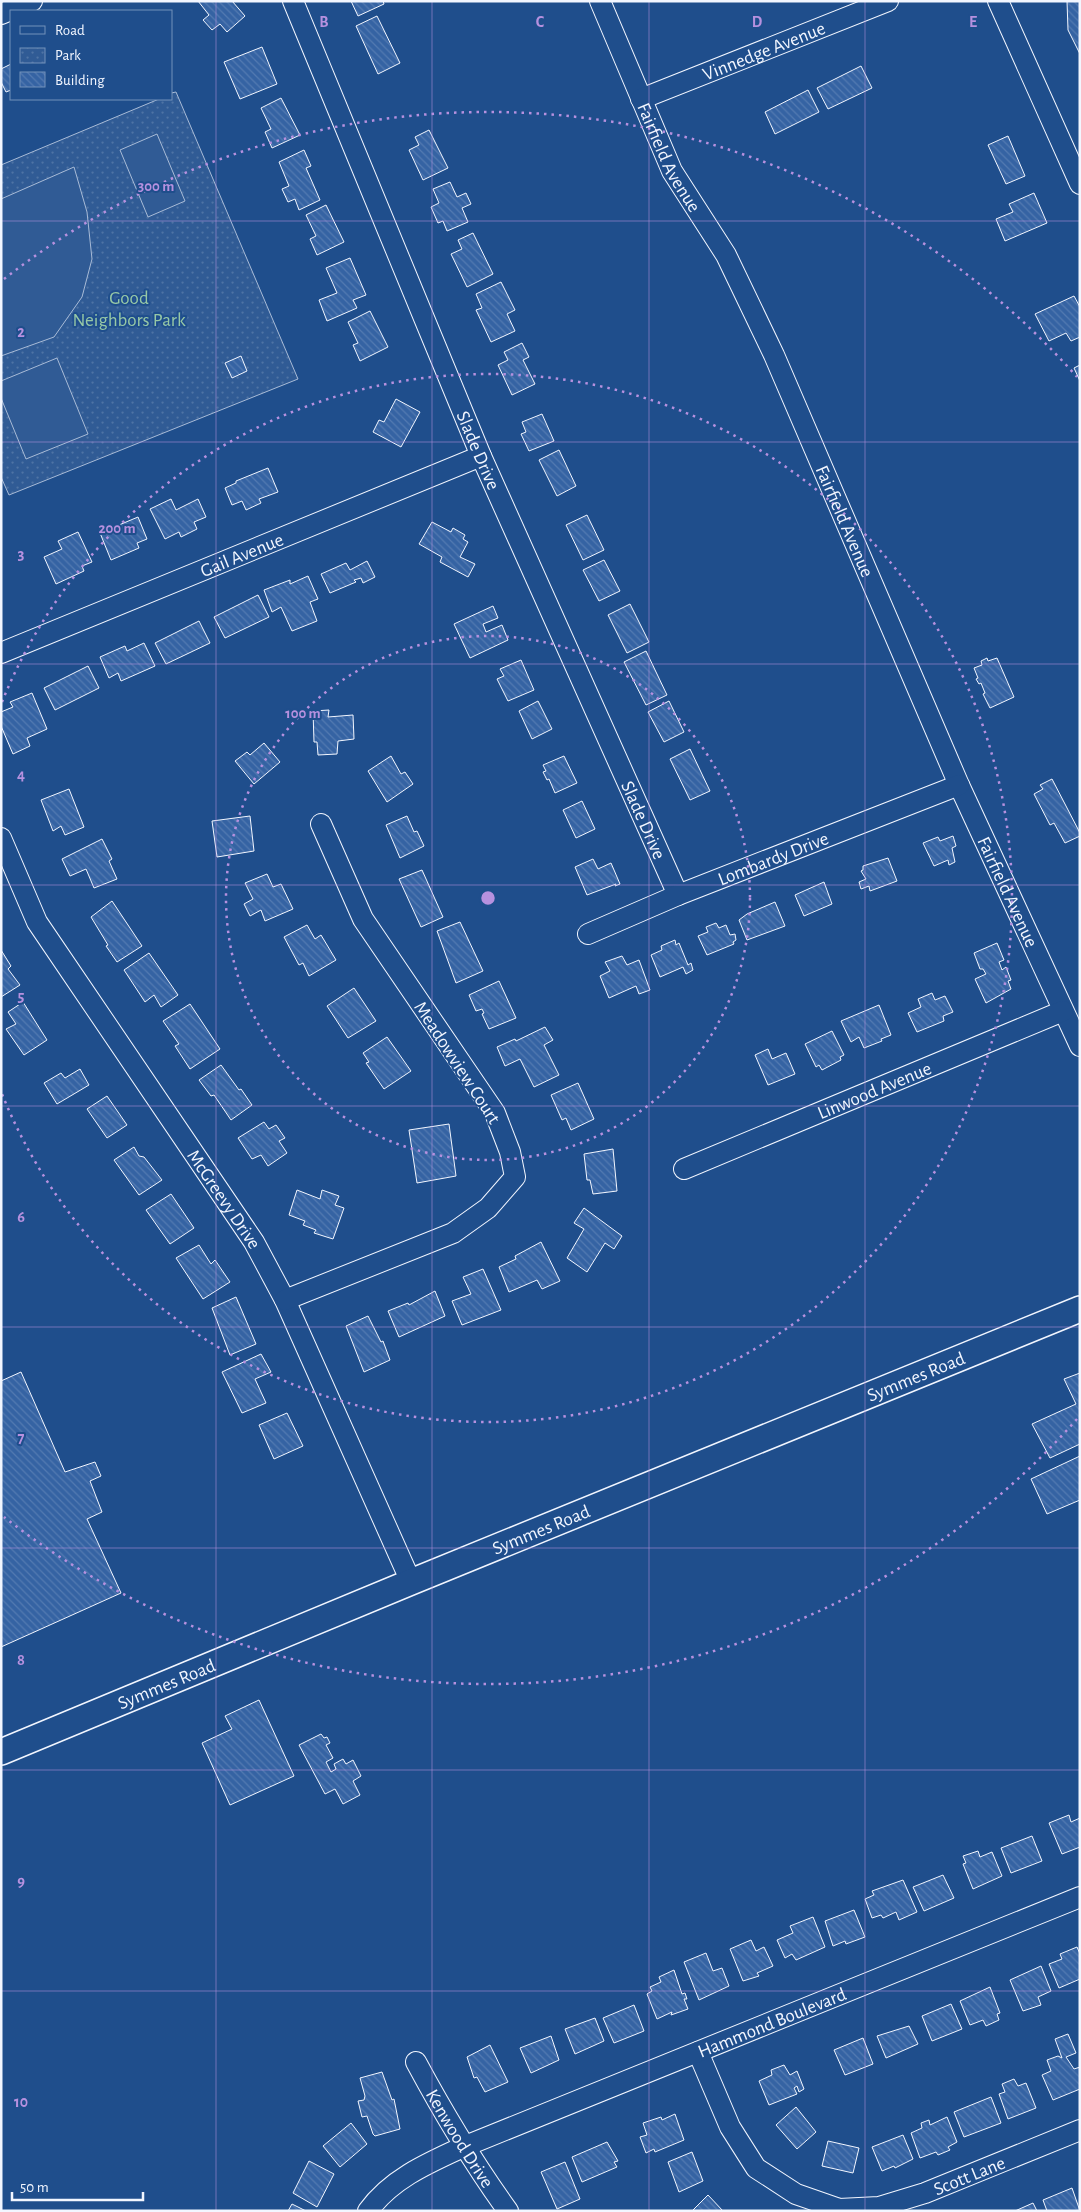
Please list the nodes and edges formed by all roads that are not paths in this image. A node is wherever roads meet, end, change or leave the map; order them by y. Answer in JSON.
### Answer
{"nodes":[{"id":1,"x":32,"y":1,"type":"edge"},
{"id":2,"x":293,"y":1,"type":"edge"},
{"id":3,"x":600,"y":1,"type":"edge"},
{"id":4,"x":888,"y":1,"type":"edge"},
{"id":5,"x":998,"y":1,"type":"edge"},
{"id":6,"x":11,"y":10,"type":"edge"},
{"id":7,"x":641,"y":99,"type":"junction"},
{"id":8,"x":1080,"y":184,"type":"edge"},
{"id":9,"x":481,"y":456,"type":"junction"},
{"id":10,"x":1,"y":653,"type":"edge"},
{"id":11,"x":959,"y":785,"type":"junction"},
{"id":12,"x":322,"y":824,"type":"dead end"},
{"id":13,"x":1,"y":838,"type":"edge"},
{"id":14,"x":678,"y":895,"type":"junction"},
{"id":15,"x":588,"y":934,"type":"dead end"},
{"id":16,"x":1063,"y":1011,"type":"junction"},
{"id":17,"x":1080,"y":1046,"type":"edge"},
{"id":18,"x":684,"y":1169,"type":"dead end"},
{"id":19,"x":285,"y":1300,"type":"junction"},
{"id":20,"x":1080,"y":1309,"type":"edge"},
{"id":21,"x":411,"y":1582,"type":"junction"},
{"id":22,"x":1,"y":1752,"type":"edge"},
{"id":23,"x":1080,"y":1897,"type":"edge"},
{"id":24,"x":698,"y":2052,"type":"junction"},
{"id":25,"x":416,"y":2062,"type":"dead end"},
{"id":26,"x":1080,"y":2130,"type":"edge"},
{"id":27,"x":463,"y":2147,"type":"junction"},
{"id":28,"x":368,"y":2211,"type":"edge"},
{"id":29,"x":508,"y":2211,"type":"edge"}],
"edges":[{"from":1,"to":6,"type":"street"},
{"from":2,"to":9,"type":"street","name":"Slade Drive"},
{"from":3,"to":7,"type":"street","name":"Fairfield Avenue"},
{"from":4,"to":7,"type":"street","name":"Vinnedge Avenue"},
{"from":5,"to":8,"type":"street"},
{"from":7,"to":11,"type":"street","name":"Fairfield Avenue"},
{"from":9,"to":10,"type":"street","name":"Gail Avenue"},
{"from":9,"to":14,"type":"street","name":"Slade Drive"},
{"from":11,"to":14,"type":"street","name":"Lombardy Drive"},
{"from":11,"to":16,"type":"street","name":"Fairfield Avenue"},
{"from":12,"to":19,"type":"street","name":"Meadowview Court"},
{"from":13,"to":19,"type":"street","name":"McGreevy Drive"},
{"from":14,"to":15,"type":"street","name":"Lombardy Drive"},
{"from":16,"to":17,"type":"street","name":"Fairfield Avenue"},
{"from":16,"to":18,"type":"street","name":"Linwood Avenue"},
{"from":19,"to":21,"type":"street","name":"McGreevy Drive"},
{"from":20,"to":21,"type":"main road","name":"Symmes Road"},
{"from":21,"to":22,"type":"main road","name":"Symmes Road"},
{"from":23,"to":24,"type":"street","name":"Hammond Boulevard"},
{"from":24,"to":26,"type":"street","name":"Scott Lane"},
{"from":24,"to":27,"type":"street","name":"Hammond Boulevard"},
{"from":25,"to":27,"type":"street","name":"Kenwood Drive"},
{"from":27,"to":28,"type":"street","name":"Hammond Boulevard"},
{"from":27,"to":29,"type":"street","name":"Kenwood Drive"}]}
